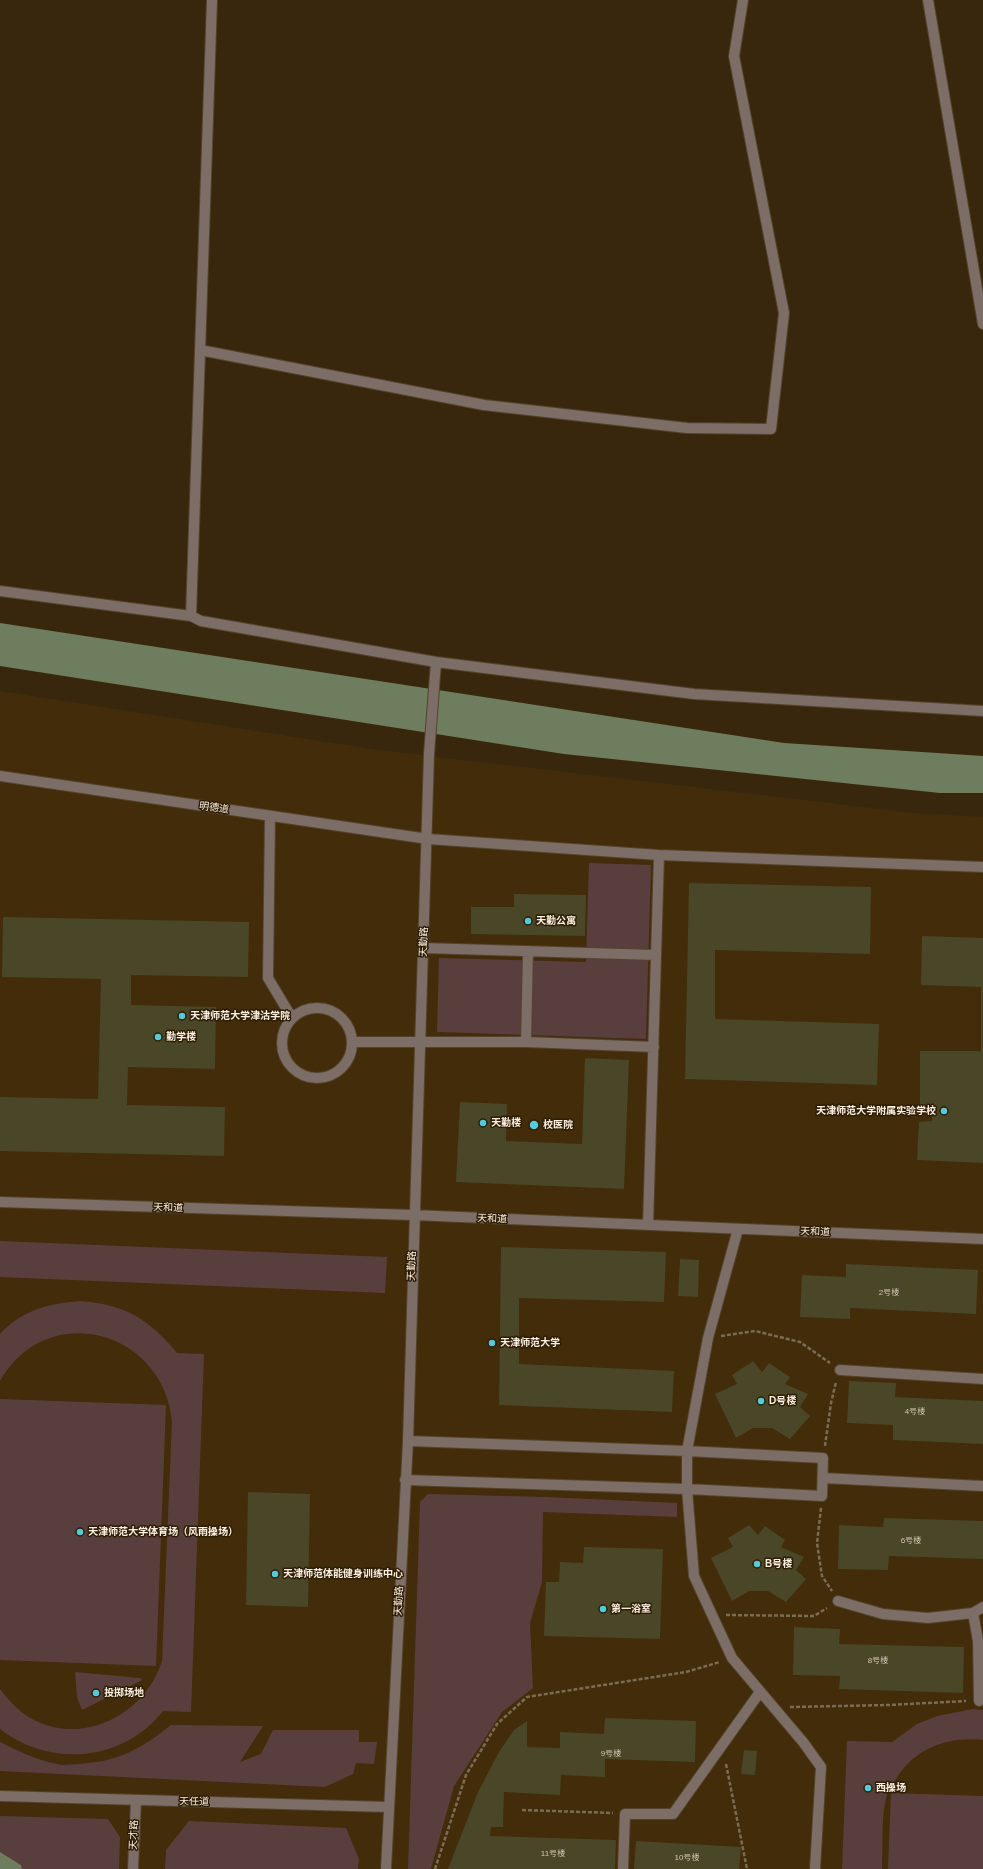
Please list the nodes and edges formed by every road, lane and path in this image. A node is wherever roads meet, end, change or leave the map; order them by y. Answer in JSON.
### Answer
{"nodes":[{"id":1,"x":212,"y":0,"type":"edge"},
{"id":2,"x":743,"y":0,"type":"edge"},
{"id":3,"x":928,"y":0,"type":"edge"},
{"id":4,"x":983,"y":324,"type":"edge"},
{"id":5,"x":200,"y":350,"type":"junction"},
{"id":6,"x":0,"y":591,"type":"edge"},
{"id":7,"x":191,"y":616,"type":"junction"},
{"id":8,"x":436,"y":662,"type":"junction"},
{"id":9,"x":983,"y":711,"type":"edge"},
{"id":10,"x":0,"y":776,"type":"edge"},
{"id":11,"x":270,"y":816,"type":"junction"},
{"id":12,"x":428,"y":839,"type":"junction"},
{"id":13,"x":659,"y":855,"type":"junction"},
{"id":14,"x":983,"y":867,"type":"edge"},
{"id":15,"x":423,"y":948,"type":"junction"},
{"id":16,"x":528,"y":951,"type":"junction"},
{"id":17,"x":656,"y":955,"type":"junction"},
{"id":18,"x":292,"y":1018,"type":"junction"},
{"id":19,"x":353,"y":1042,"type":"junction"},
{"id":20,"x":420,"y":1042,"type":"junction"},
{"id":21,"x":526,"y":1042,"type":"junction"},
{"id":22,"x":654,"y":1047,"type":"junction"},
{"id":23,"x":0,"y":1202,"type":"edge"},
{"id":24,"x":413,"y":1215,"type":"junction"},
{"id":25,"x":648,"y":1225,"type":"junction"},
{"id":26,"x":738,"y":1229,"type":"junction"},
{"id":27,"x":983,"y":1239,"type":"edge"},
{"id":28,"x":708,"y":1338,"type":"junction"},
{"id":29,"x":840,"y":1370,"type":"junction"},
{"id":30,"x":983,"y":1379,"type":"edge"},
{"id":31,"x":408,"y":1441,"type":"junction"},
{"id":32,"x":687,"y":1450,"type":"junction"},
{"id":33,"x":823,"y":1458,"type":"junction"},
{"id":34,"x":823,"y":1478,"type":"junction"},
{"id":35,"x":406,"y":1480,"type":"junction"},
{"id":36,"x":983,"y":1486,"type":"edge"},
{"id":37,"x":686,"y":1489,"type":"junction"},
{"id":38,"x":822,"y":1496,"type":"junction"},
{"id":39,"x":838,"y":1601,"type":"junction"},
{"id":40,"x":983,"y":1607,"type":"edge"},
{"id":41,"x":973,"y":1613,"type":"junction"},
{"id":42,"x":712,"y":1615,"type":"junction"},
{"id":43,"x":732,"y":1658,"type":"junction"},
{"id":44,"x":760,"y":1692,"type":"junction"},
{"id":45,"x":979,"y":1700,"type":"joint"},
{"id":46,"x":773,"y":1707,"type":"junction"},
{"id":47,"x":722,"y":1746,"type":"junction"},
{"id":48,"x":0,"y":1796,"type":"edge"},
{"id":49,"x":136,"y":1800,"type":"junction"},
{"id":50,"x":388,"y":1807,"type":"junction"},
{"id":51,"x":522,"y":1810,"type":"dead end"},
{"id":52,"x":625,"y":1814,"type":"junction"},
{"id":53,"x":133,"y":1869,"type":"edge"},
{"id":54,"x":386,"y":1869,"type":"edge"},
{"id":55,"x":435,"y":1869,"type":"edge"},
{"id":56,"x":623,"y":1869,"type":"edge"},
{"id":57,"x":747,"y":1869,"type":"edge"},
{"id":58,"x":814,"y":1869,"type":"edge"}],
"edges":[{"from":1,"to":5,"type":"street"},
{"from":2,"to":5,"type":"street"},
{"from":3,"to":4,"type":"street"},
{"from":5,"to":7,"type":"street"},
{"from":6,"to":7,"type":"street"},
{"from":7,"to":8,"type":"street"},
{"from":8,"to":9,"type":"street"},
{"from":8,"to":12,"type":"street","name":"天勤路"},
{"from":10,"to":11,"type":"street","name":"明德道"},
{"from":11,"to":12,"type":"street","name":"明德道"},
{"from":11,"to":18,"type":"street"},
{"from":12,"to":13,"type":"street","name":"明德道"},
{"from":12,"to":15,"type":"street","name":"天勤路"},
{"from":13,"to":14,"type":"street","name":"明德道"},
{"from":13,"to":17,"type":"street"},
{"from":15,"to":16,"type":"street"},
{"from":15,"to":20,"type":"street","name":"天勤路"},
{"from":16,"to":17,"type":"street"},
{"from":16,"to":21,"type":"street"},
{"from":17,"to":22,"type":"street"},
{"from":18,"to":19,"type":"street"},
{"from":18,"to":19,"type":"street"},
{"from":19,"to":20,"type":"street"},
{"from":20,"to":21,"type":"street"},
{"from":20,"to":24,"type":"street","name":"天勤路"},
{"from":21,"to":22,"type":"street"},
{"from":22,"to":25,"type":"street"},
{"from":23,"to":24,"type":"street","name":"天和道"},
{"from":24,"to":25,"type":"street","name":"天和道"},
{"from":24,"to":31,"type":"street","name":"天勤路"},
{"from":25,"to":26,"type":"street","name":"天和道"},
{"from":26,"to":27,"type":"street","name":"天和道"},
{"from":26,"to":28,"type":"street"},
{"from":28,"to":29,"type":"path"},
{"from":28,"to":32,"type":"street"},
{"from":29,"to":30,"type":"street"},
{"from":29,"to":33,"type":"path"},
{"from":31,"to":32,"type":"street"},
{"from":31,"to":35,"type":"street","name":"天勤路"},
{"from":32,"to":33,"type":"street"},
{"from":32,"to":37,"type":"street"},
{"from":33,"to":34,"type":"street"},
{"from":34,"to":36,"type":"street"},
{"from":34,"to":38,"type":"street"},
{"from":35,"to":37,"type":"street"},
{"from":35,"to":50,"type":"street","name":"天勤路"},
{"from":37,"to":38,"type":"street"},
{"from":37,"to":42,"type":"street"},
{"from":38,"to":39,"type":"path"},
{"from":39,"to":41,"type":"street"},
{"from":39,"to":42,"type":"path"},
{"from":40,"to":41,"type":"street"},
{"from":41,"to":45,"type":"street"},
{"from":42,"to":43,"type":"street"},
{"from":43,"to":44,"type":"street"},
{"from":43,"to":55,"type":"path"},
{"from":44,"to":46,"type":"street"},
{"from":44,"to":47,"type":"street"},
{"from":45,"to":46,"type":"path"},
{"from":46,"to":58,"type":"street"},
{"from":47,"to":52,"type":"street"},
{"from":47,"to":57,"type":"path"},
{"from":48,"to":49,"type":"street","name":"天任道"},
{"from":49,"to":50,"type":"street","name":"天任道"},
{"from":49,"to":53,"type":"street","name":"天才路"},
{"from":50,"to":54,"type":"street","name":"天勤路"},
{"from":51,"to":52,"type":"path"},
{"from":52,"to":56,"type":"street"}]}
